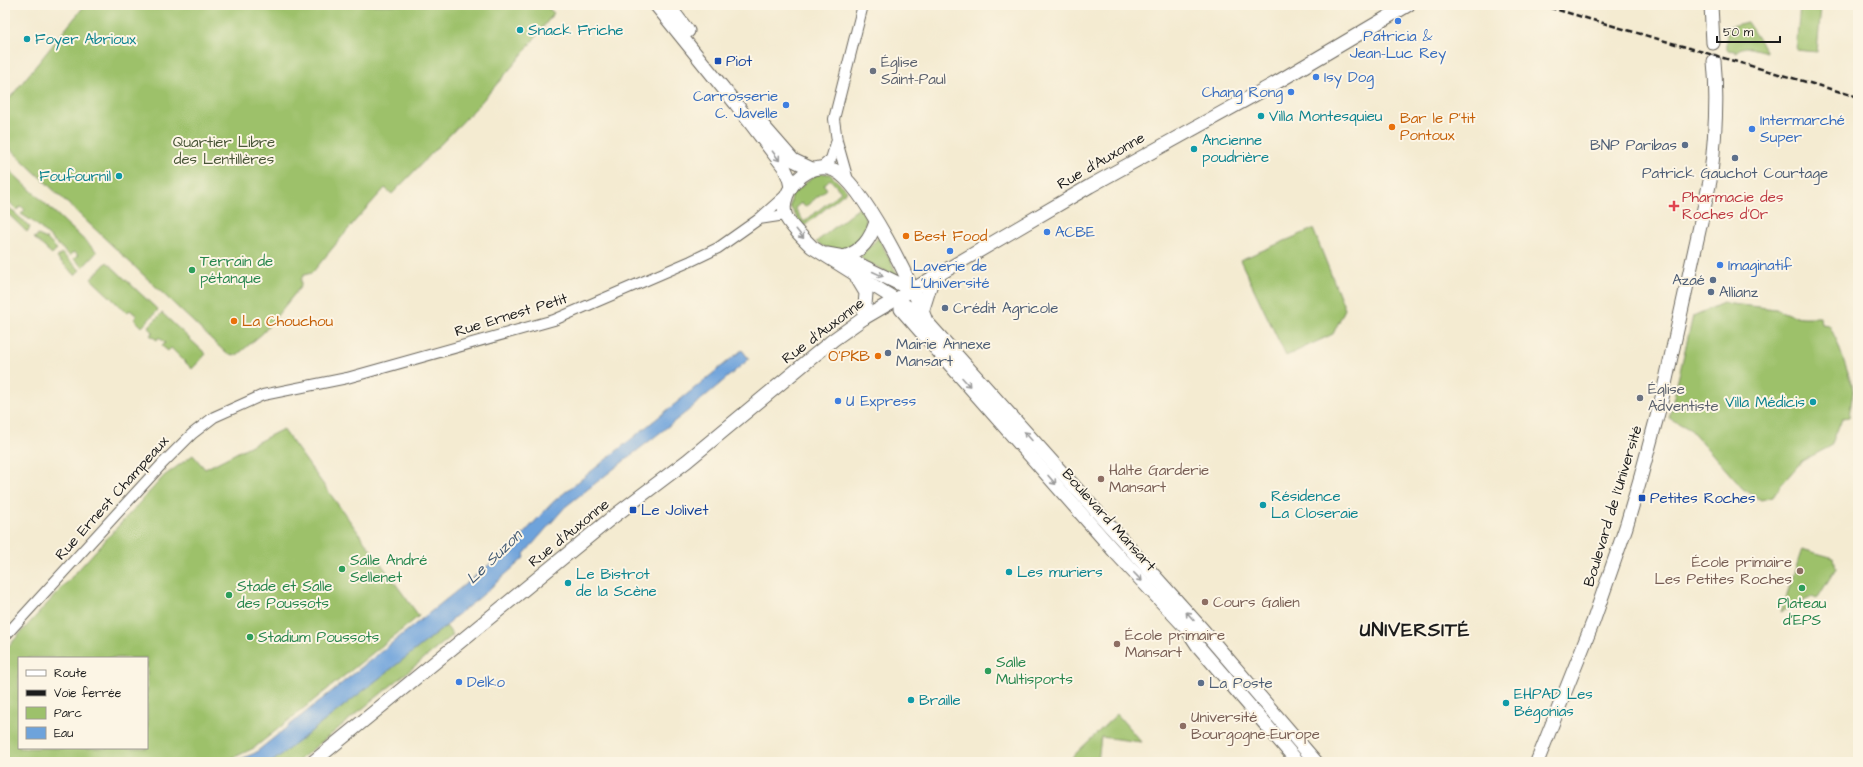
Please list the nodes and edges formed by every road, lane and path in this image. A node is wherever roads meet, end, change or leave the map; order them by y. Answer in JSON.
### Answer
{"nodes":[{"id":1,"x":656,"y":5,"type":"edge"},
{"id":2,"x":668,"y":5,"type":"edge"},
{"id":3,"x":863,"y":5,"type":"edge"},
{"id":4,"x":1408,"y":5,"type":"edge"},
{"id":5,"x":1711,"y":5,"type":"edge"},
{"id":6,"x":1714,"y":43,"type":"dead end"},
{"id":7,"x":1714,"y":61,"type":"dead end"},
{"id":8,"x":837,"y":141,"type":"junction"},
{"id":9,"x":817,"y":168,"type":"junction"},
{"id":10,"x":848,"y":180,"type":"junction"},
{"id":11,"x":789,"y":191,"type":"junction"},
{"id":12,"x":785,"y":215,"type":"junction"},
{"id":13,"x":759,"y":219,"type":"junction"},
{"id":14,"x":876,"y":222,"type":"junction"},
{"id":15,"x":819,"y":251,"type":"junction"},
{"id":16,"x":844,"y":257,"type":"junction"},
{"id":17,"x":857,"y":277,"type":"junction"},
{"id":18,"x":933,"y":277,"type":"junction"},
{"id":19,"x":912,"y":290,"type":"junction"},
{"id":20,"x":894,"y":300,"type":"junction"},
{"id":21,"x":924,"y":317,"type":"junction"},
{"id":22,"x":864,"y":318,"type":"junction"},
{"id":23,"x":255,"y":397,"type":"joint"},
{"id":24,"x":5,"y":636,"type":"edge"},
{"id":25,"x":313,"y":762,"type":"edge"},
{"id":26,"x":1298,"y":762,"type":"edge"},
{"id":27,"x":1316,"y":762,"type":"edge"},
{"id":28,"x":1537,"y":762,"type":"edge"}],
"edges":[{"from":1,"to":11,"type":"main road","one_way":true},
{"from":2,"to":9,"type":"main road"},
{"from":3,"to":8,"type":"street"},
{"from":4,"to":18,"type":"main road","name":"Rue d'Auxonne"},
{"from":5,"to":6,"type":"main road"},
{"from":7,"to":28,"type":"main road","name":"Boulevard de l'Université"},
{"from":8,"to":9,"type":"street"},
{"from":8,"to":10,"type":"street"},
{"from":9,"to":10,"type":"main road"},
{"from":9,"to":11,"type":"main road"},
{"from":10,"to":14,"type":"main road"},
{"from":11,"to":12,"type":"main road"},
{"from":11,"to":13,"type":"street","name":"Rue Ernest Petit"},
{"from":12,"to":13,"type":"street","name":"Rue Ernest Petit"},
{"from":12,"to":15,"type":"main road","one_way":true},
{"from":13,"to":23,"type":"street","name":"Rue Ernest Petit"},
{"from":14,"to":16,"type":"main road"},
{"from":14,"to":19,"type":"main road"},
{"from":15,"to":16,"type":"main road"},
{"from":15,"to":17,"type":"main road"},
{"from":16,"to":19,"type":"main road","one_way":true},
{"from":17,"to":20,"type":"main road"},
{"from":17,"to":22,"type":"main road"},
{"from":18,"to":19,"type":"main road","name":"Rue d'Auxonne"},
{"from":18,"to":21,"type":"main road"},
{"from":19,"to":20,"type":"main road","name":"Rue d'Auxonne"},
{"from":19,"to":21,"type":"main road"},
{"from":20,"to":21,"type":"main road"},
{"from":20,"to":22,"type":"main road","name":"Rue d'Auxonne"},
{"from":20,"to":26,"type":"main road","name":"Boulevard Mansart","one_way":true},
{"from":27,"to":21,"type":"main road","name":"Boulevard Mansart","one_way":true},
{"from":22,"to":25,"type":"main road","name":"Rue d'Auxonne"},
{"from":23,"to":24,"type":"street","name":"Rue Ernest Champeaux"}]}
